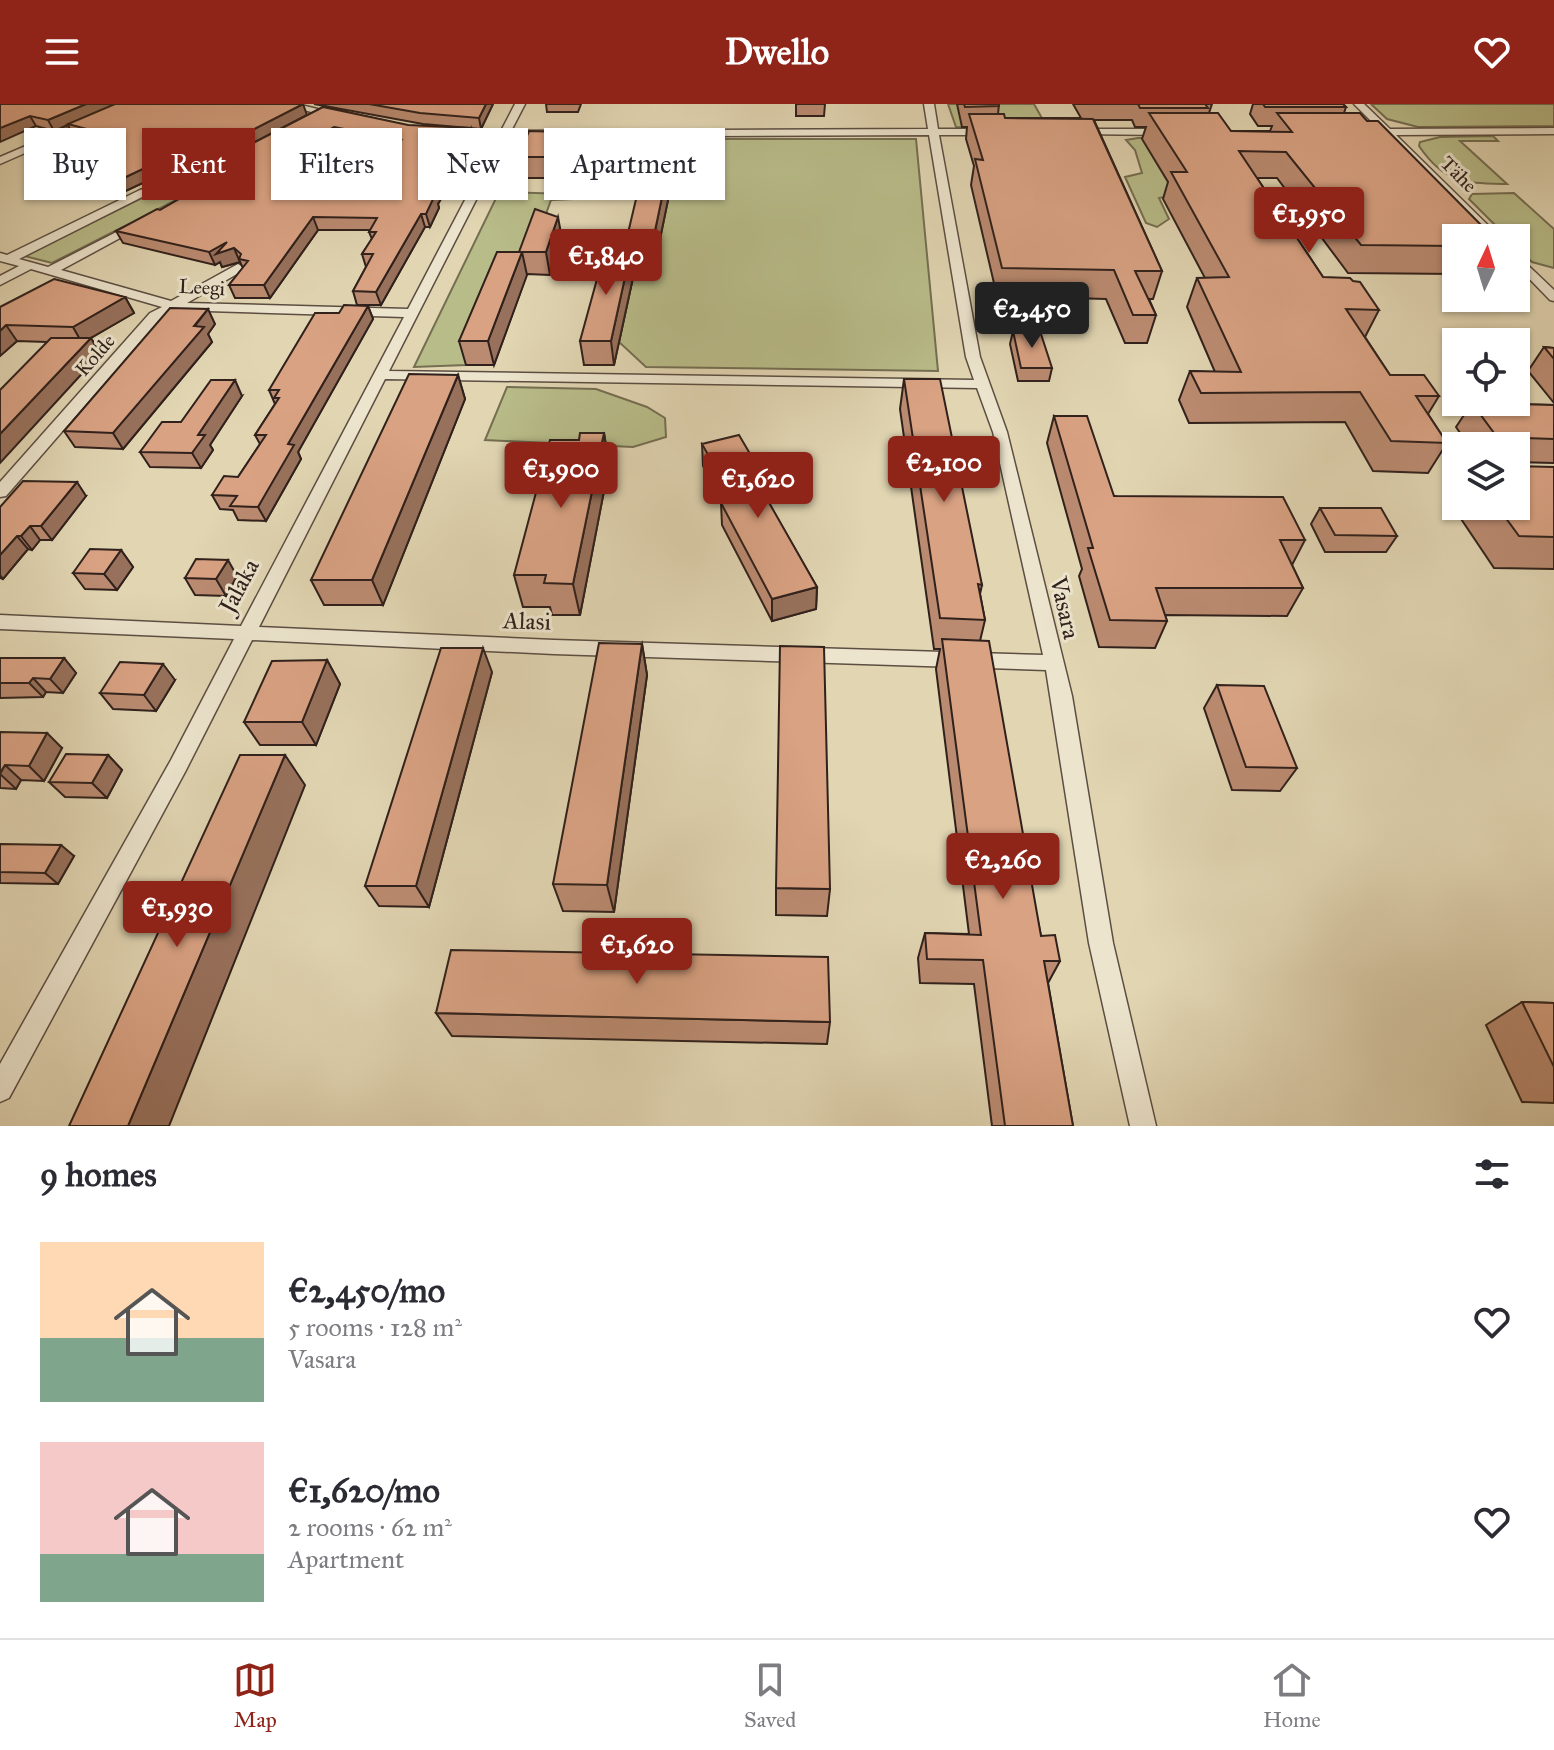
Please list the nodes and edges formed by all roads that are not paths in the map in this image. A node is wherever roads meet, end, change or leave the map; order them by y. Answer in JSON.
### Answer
{"nodes":[{"id":1,"x":132,"y":104,"type":"edge"},
{"id":2,"x":283,"y":104,"type":"edge"},
{"id":3,"x":520,"y":104,"type":"edge"},
{"id":4,"x":929,"y":104,"type":"edge"},
{"id":5,"x":1359,"y":104,"type":"edge"},
{"id":6,"x":324,"y":113,"type":"junction"},
{"id":7,"x":353,"y":119,"type":"edge"},
{"id":8,"x":305,"y":123,"type":"edge"},
{"id":9,"x":507,"y":128,"type":"edge"},
{"id":10,"x":1554,"y":131,"type":"edge"},
{"id":11,"x":996,"y":132,"type":"edge"},
{"id":12,"x":1059,"y":132,"type":"edge"},
{"id":13,"x":1174,"y":132,"type":"edge"},
{"id":14,"x":1347,"y":132,"type":"edge"},
{"id":15,"x":1387,"y":132,"type":"junction"},
{"id":16,"x":934,"y":133,"type":"junction"},
{"id":17,"x":528,"y":135,"type":"edge"},
{"id":18,"x":267,"y":143,"type":"edge"},
{"id":19,"x":255,"y":149,"type":"edge"},
{"id":20,"x":0,"y":161,"type":"edge"},
{"id":21,"x":142,"y":193,"type":"edge"},
{"id":22,"x":469,"y":200,"type":"edge"},
{"id":23,"x":147,"y":219,"type":"edge"},
{"id":24,"x":1481,"y":224,"type":"edge"},
{"id":25,"x":5,"y":258,"type":"edge"},
{"id":26,"x":28,"y":266,"type":"junction"},
{"id":27,"x":238,"y":268,"type":"edge"},
{"id":28,"x":48,"y":272,"type":"junction"},
{"id":29,"x":1530,"y":272,"type":"edge"},
{"id":30,"x":0,"y":281,"type":"edge"},
{"id":31,"x":1554,"y":297,"type":"edge"},
{"id":32,"x":174,"y":306,"type":"junction"},
{"id":33,"x":410,"y":313,"type":"junction"},
{"id":34,"x":379,"y":375,"type":"junction"},
{"id":35,"x":980,"y":384,"type":"junction"},
{"id":36,"x":0,"y":492,"type":"edge"},
{"id":37,"x":0,"y":622,"type":"edge"},
{"id":38,"x":244,"y":633,"type":"junction"},
{"id":39,"x":1053,"y":663,"type":"junction"},
{"id":40,"x":0,"y":1089,"type":"edge"},
{"id":41,"x":1143,"y":1126,"type":"edge"}],
"edges":[{"from":1,"to":20,"type":"street"},
{"from":2,"to":6,"type":"street"},
{"from":3,"to":9,"type":"street","name":"Jalaka"},
{"from":4,"to":16,"type":"street","name":"Vasara"},
{"from":5,"to":15,"type":"street","name":"Tähe"},
{"from":6,"to":7,"type":"street"},
{"from":6,"to":8,"type":"street"},
{"from":10,"to":15,"type":"street"},
{"from":11,"to":16,"type":"street"},
{"from":12,"to":13,"type":"street"},
{"from":14,"to":15,"type":"street"},
{"from":15,"to":24,"type":"street","name":"Tähe"},
{"from":16,"to":17,"type":"street"},
{"from":16,"to":35,"type":"street","name":"Vasara"},
{"from":18,"to":19,"type":"street"},
{"from":21,"to":25,"type":"street"},
{"from":22,"to":33,"type":"street","name":"Jalaka"},
{"from":23,"to":28,"type":"street"},
{"from":25,"to":26,"type":"street","name":"Leegi"},
{"from":26,"to":28,"type":"street","name":"Leegi"},
{"from":26,"to":30,"type":"street"},
{"from":27,"to":32,"type":"street","name":"Kolde"},
{"from":28,"to":32,"type":"street","name":"Leegi"},
{"from":29,"to":31,"type":"street"},
{"from":32,"to":33,"type":"street","name":"Leegi"},
{"from":32,"to":36,"type":"street","name":"Kolde"},
{"from":33,"to":34,"type":"street","name":"Jalaka"},
{"from":34,"to":35,"type":"street"},
{"from":34,"to":38,"type":"street","name":"Jalaka"},
{"from":35,"to":39,"type":"street","name":"Vasara"},
{"from":37,"to":38,"type":"street","name":"Alasi"},
{"from":38,"to":39,"type":"street","name":"Alasi"},
{"from":38,"to":40,"type":"street","name":"Jalaka"},
{"from":39,"to":41,"type":"street","name":"Vasara"}]}
